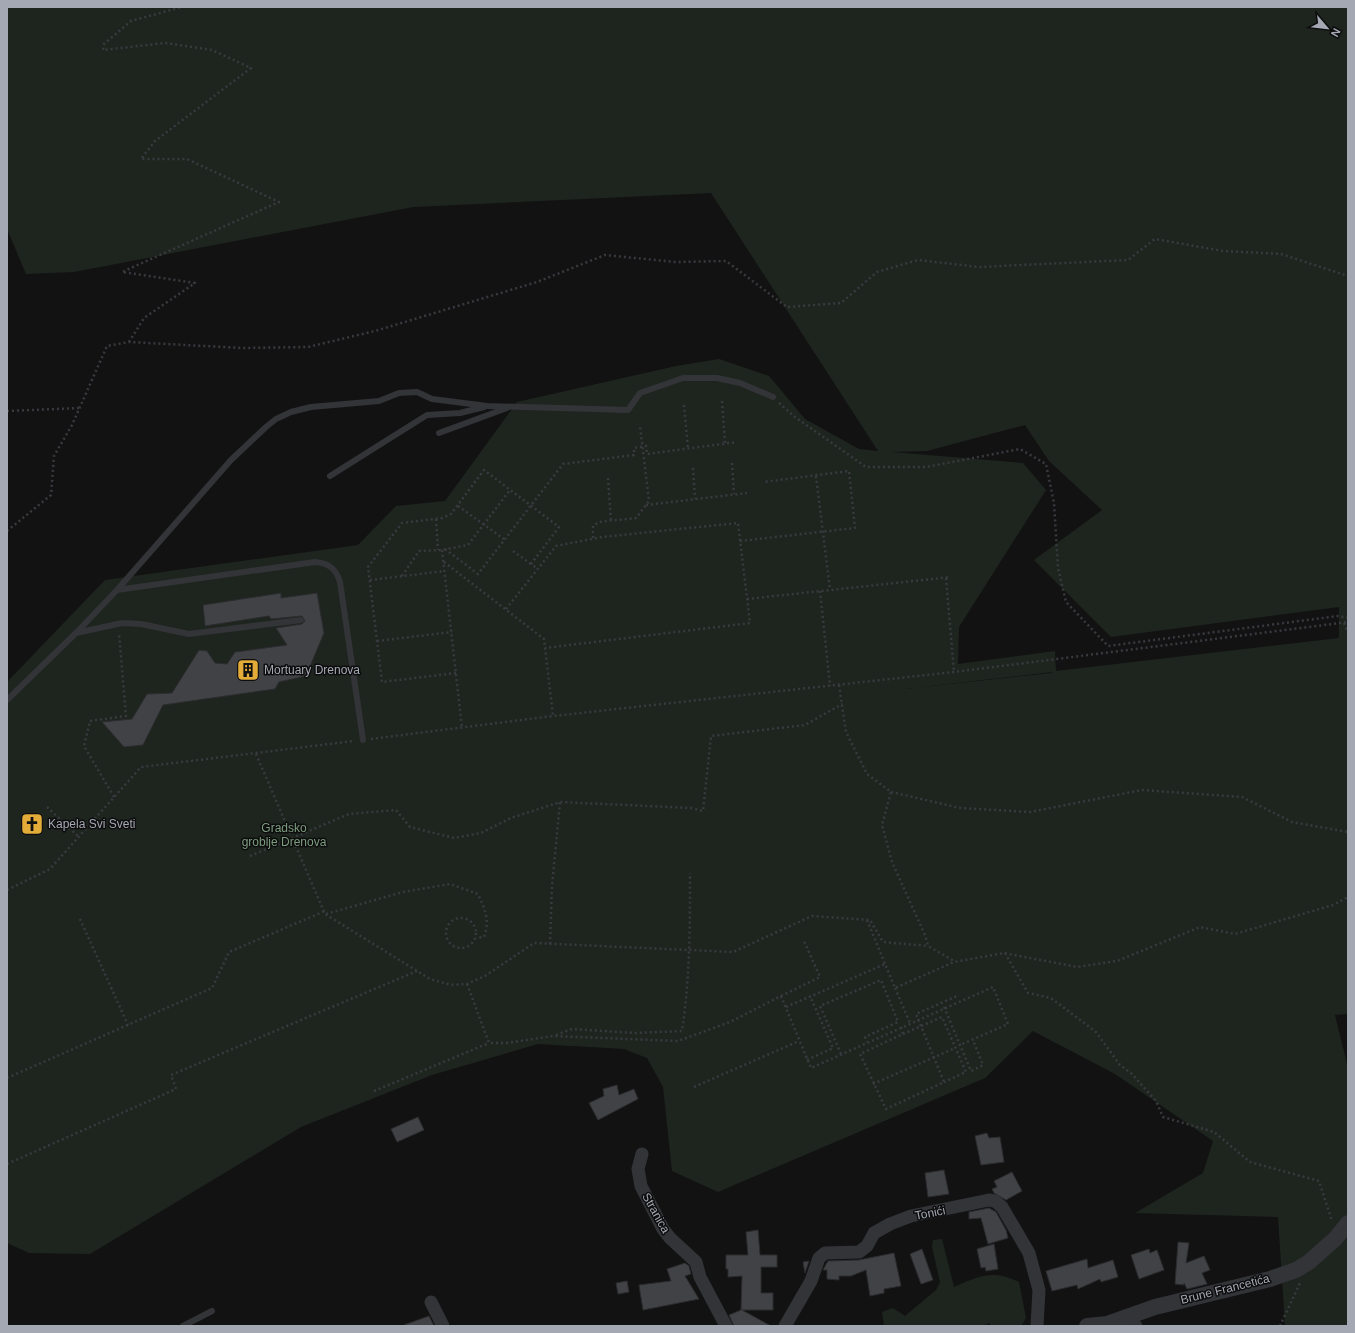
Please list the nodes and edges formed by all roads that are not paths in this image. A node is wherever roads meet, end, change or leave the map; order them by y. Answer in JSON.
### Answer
{"nodes":[{"id":1,"x":772,"y":397,"type":"road end"},
{"id":2,"x":487,"y":406,"type":"junction"},
{"id":3,"x":508,"y":407,"type":"junction"},
{"id":4,"x":439,"y":433,"type":"dead end"},
{"id":5,"x":330,"y":476,"type":"dead end"},
{"id":6,"x":117,"y":590,"type":"junction"},
{"id":7,"x":301,"y":620,"type":"dead end"},
{"id":8,"x":76,"y":633,"type":"junction"},
{"id":9,"x":7,"y":700,"type":"edge"},
{"id":10,"x":363,"y":740,"type":"road end"},
{"id":11,"x":642,"y":1154,"type":"dead end"},
{"id":12,"x":1348,"y":1223,"type":"edge"},
{"id":13,"x":430,"y":1302,"type":"dead end"},
{"id":14,"x":212,"y":1311,"type":"dead end"},
{"id":15,"x":1131,"y":1322,"type":"edge"},
{"id":16,"x":183,"y":1326,"type":"edge"},
{"id":17,"x":443,"y":1326,"type":"edge"},
{"id":18,"x":726,"y":1326,"type":"edge"},
{"id":19,"x":785,"y":1326,"type":"edge"},
{"id":20,"x":1037,"y":1326,"type":"edge"},
{"id":21,"x":1087,"y":1326,"type":"edge"}],
"edges":[{"from":1,"to":3,"type":"lane"},
{"from":2,"to":3,"type":"lane"},
{"from":2,"to":5,"type":"lane"},
{"from":2,"to":6,"type":"lane"},
{"from":3,"to":4,"type":"lane"},
{"from":6,"to":8,"type":"lane"},
{"from":6,"to":10,"type":"lane"},
{"from":7,"to":8,"type":"lane"},
{"from":8,"to":9,"type":"lane"},
{"from":11,"to":18,"type":"street","name":"Stranica"},
{"from":12,"to":15,"type":"street","name":"Brune Francetića"},
{"from":13,"to":17,"type":"street"},
{"from":14,"to":16,"type":"lane"},
{"from":15,"to":21,"type":"street","name":"Brune Francetića"},
{"from":19,"to":20,"type":"street","name":"Tonići"}]}
